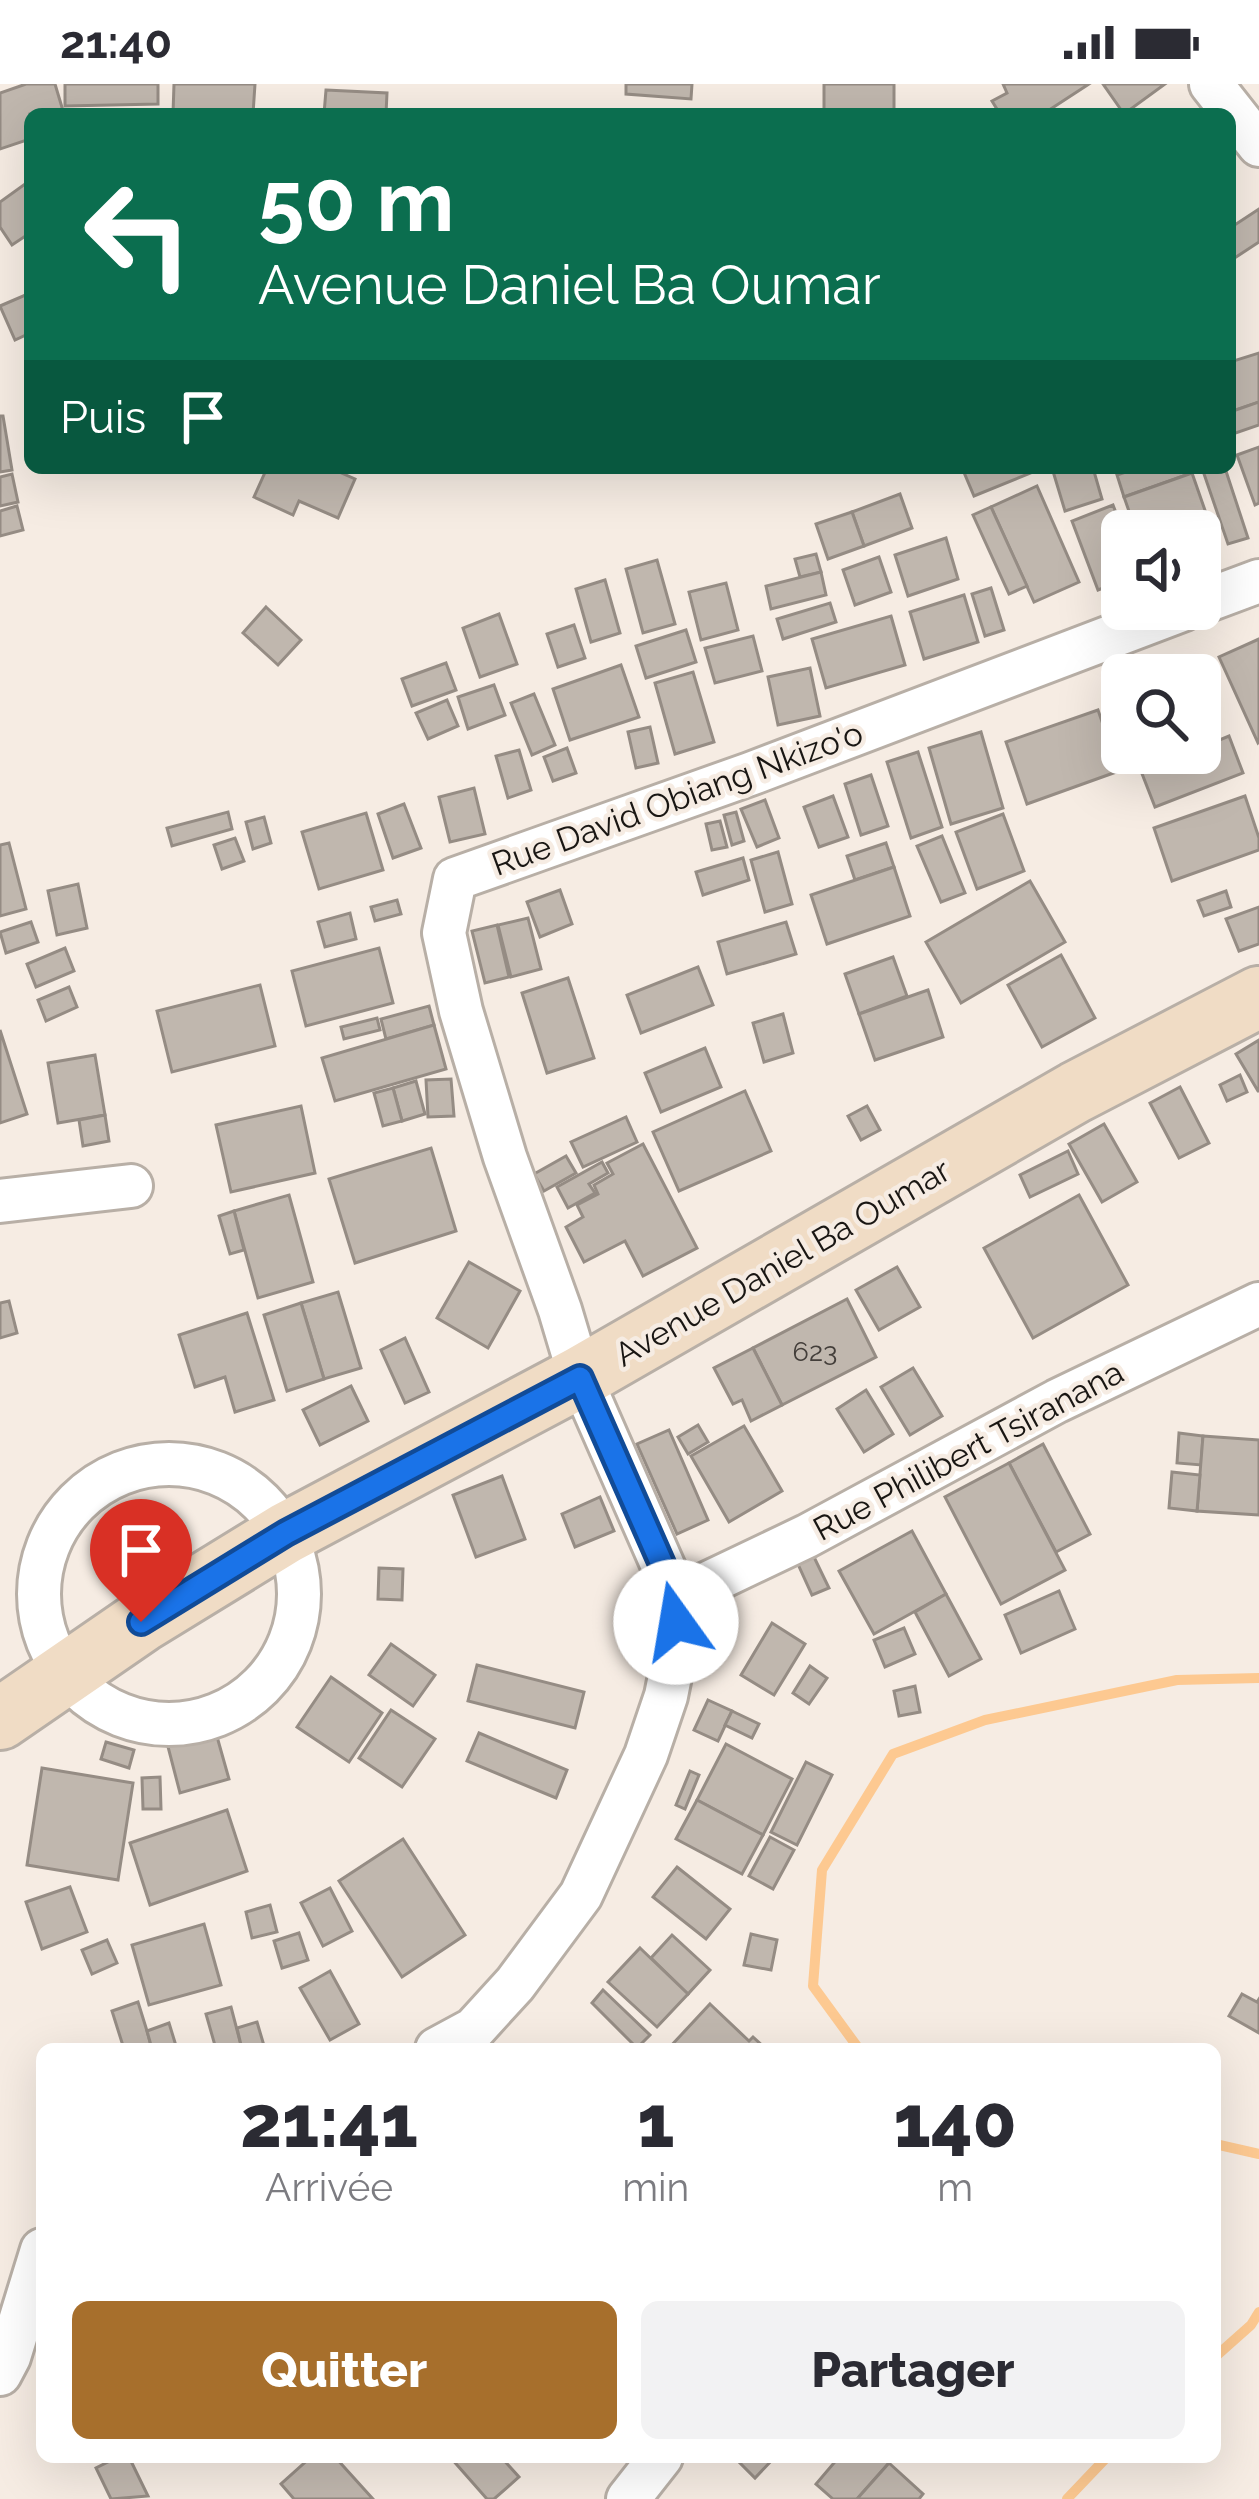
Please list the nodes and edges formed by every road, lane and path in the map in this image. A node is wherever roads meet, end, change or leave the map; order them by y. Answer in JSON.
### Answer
{"nodes":[{"id":1,"x":1211,"y":84,"type":"edge"},
{"id":2,"x":1230,"y":108,"type":"edge"},
{"id":3,"x":1236,"y":116,"type":"edge"},
{"id":4,"x":1259,"y":145,"type":"edge"},
{"id":5,"x":1259,"y":581,"type":"edge"},
{"id":6,"x":1221,"y":595,"type":"edge"},
{"id":7,"x":1129,"y":630,"type":"edge"},
{"id":8,"x":1259,"y":997,"type":"edge"},
{"id":9,"x":131,"y":1186,"type":"dead end"},
{"id":10,"x":0,"y":1201,"type":"edge"},
{"id":11,"x":1259,"y":1304,"type":"edge"},
{"id":12,"x":580,"y":1378,"type":"junction"},
{"id":13,"x":286,"y":1533,"type":"junction"},
{"id":14,"x":677,"y":1598,"type":"junction"},
{"id":15,"x":64,"y":1673,"type":"junction"},
{"id":16,"x":0,"y":1719,"type":"edge"},
{"id":17,"x":468,"y":2042,"type":"edge"},
{"id":18,"x":36,"y":2269,"type":"edge"},
{"id":19,"x":0,"y":2374,"type":"edge"},
{"id":20,"x":656,"y":2463,"type":"edge"},
{"id":21,"x":628,"y":2499,"type":"edge"}],
"edges":[{"from":1,"to":2,"type":"street"},
{"from":3,"to":4,"type":"street"},
{"from":5,"to":6,"type":"street"},
{"from":7,"to":12,"type":"street","name":"Rue David Obiang Nkizo'o"},
{"from":8,"to":12,"type":"main road","name":"Avenue Daniel Ba Oumar"},
{"from":9,"to":10,"type":"street"},
{"from":11,"to":14,"type":"street","name":"Rue Philibert Tsiranana"},
{"from":12,"to":13,"type":"main road","name":"Avenue Daniel Ba Oumar"},
{"from":12,"to":14,"type":"street"},
{"from":13,"to":15,"type":"main road","name":"Avenue Daniel Ba Oumar"},
{"from":13,"to":15,"type":"street"},
{"from":13,"to":15,"type":"street"},
{"from":14,"to":17,"type":"street"},
{"from":15,"to":16,"type":"main road","name":"Avenue Daniel Ba Oumar"},
{"from":18,"to":19,"type":"street"},
{"from":20,"to":21,"type":"street"}]}
